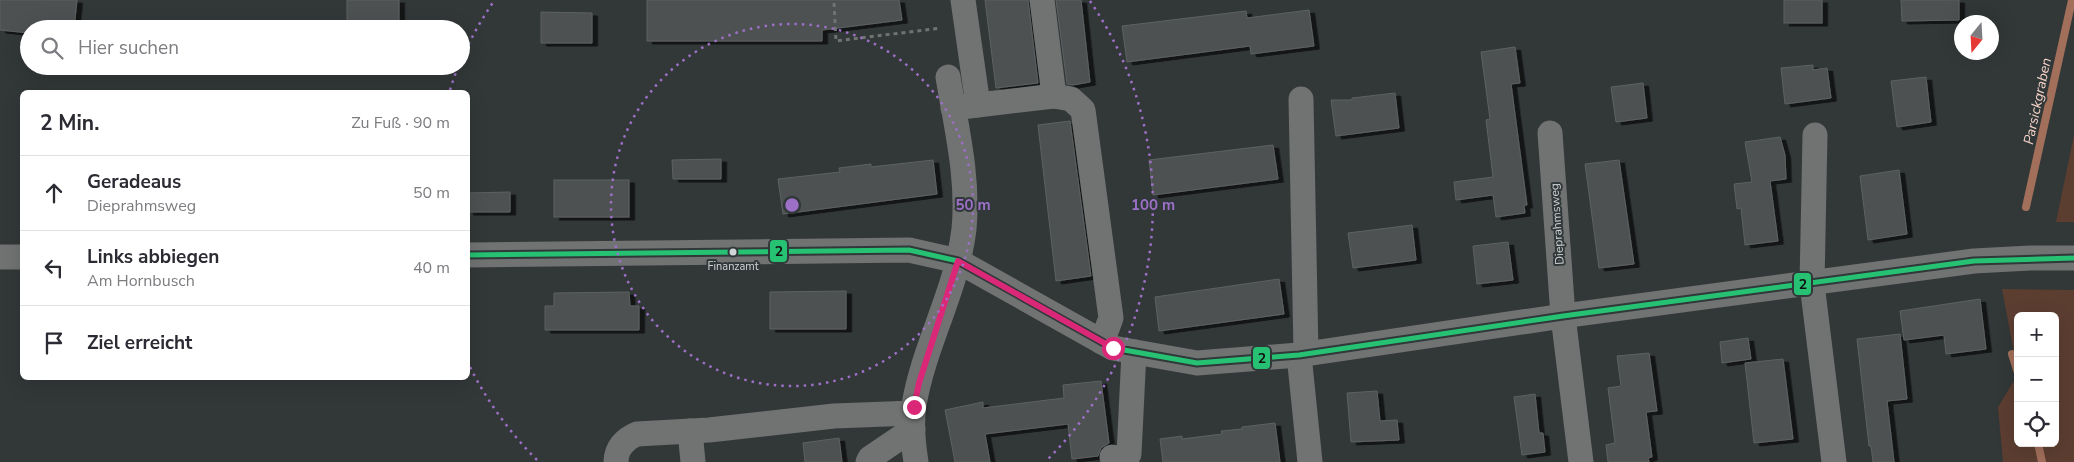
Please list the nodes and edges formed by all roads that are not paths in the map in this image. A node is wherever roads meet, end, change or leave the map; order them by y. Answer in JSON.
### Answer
{"nodes":[{"id":1,"x":963,"y":0,"type":"edge"},
{"id":2,"x":1042,"y":0,"type":"edge"},
{"id":3,"x":948,"y":77,"type":"dead end"},
{"id":4,"x":1054,"y":96,"type":"junction"},
{"id":5,"x":1301,"y":100,"type":"dead end"},
{"id":6,"x":978,"y":105,"type":"junction"},
{"id":7,"x":953,"y":108,"type":"junction"},
{"id":8,"x":1550,"y":133,"type":"dead end"},
{"id":9,"x":1815,"y":135,"type":"dead end"},
{"id":10,"x":470,"y":255,"type":"edge"},
{"id":11,"x":0,"y":257,"type":"edge"},
{"id":12,"x":20,"y":257,"type":"edge"},
{"id":13,"x":2074,"y":258,"type":"edge"},
{"id":14,"x":958,"y":261,"type":"junction"},
{"id":15,"x":1812,"y":284,"type":"junction"},
{"id":16,"x":1563,"y":316,"type":"junction"},
{"id":17,"x":1102,"y":342,"type":"junction"},
{"id":18,"x":1134,"y":352,"type":"junction"},
{"id":19,"x":1302,"y":354,"type":"junction"},
{"id":20,"x":913,"y":421,"type":"junction"},
{"id":21,"x":690,"y":431,"type":"junction"},
{"id":22,"x":1112,"y":458,"type":"dead end"},
{"id":23,"x":616,"y":462,"type":"edge"},
{"id":24,"x":693,"y":462,"type":"edge"},
{"id":25,"x":868,"y":462,"type":"edge"},
{"id":26,"x":916,"y":462,"type":"edge"},
{"id":27,"x":1310,"y":462,"type":"edge"},
{"id":28,"x":1581,"y":462,"type":"edge"},
{"id":29,"x":1834,"y":462,"type":"edge"}],
"edges":[{"from":1,"to":6,"type":"street"},
{"from":2,"to":4,"type":"street"},
{"from":3,"to":7,"type":"street"},
{"from":4,"to":6,"type":"street"},
{"from":4,"to":17,"type":"street"},
{"from":5,"to":19,"type":"street"},
{"from":6,"to":7,"type":"street"},
{"from":7,"to":14,"type":"street"},
{"from":8,"to":16,"type":"street","name":"Dieprahmsweg"},
{"from":9,"to":15,"type":"street"},
{"from":10,"to":14,"type":"street"},
{"from":11,"to":12,"type":"street"},
{"from":13,"to":15,"type":"street"},
{"from":14,"to":17,"type":"street"},
{"from":14,"to":20,"type":"street"},
{"from":15,"to":16,"type":"street"},
{"from":15,"to":29,"type":"street"},
{"from":16,"to":19,"type":"street"},
{"from":16,"to":28,"type":"street","name":"Dieprahmsweg"},
{"from":17,"to":18,"type":"street"},
{"from":18,"to":19,"type":"street"},
{"from":18,"to":22,"type":"street"},
{"from":19,"to":27,"type":"street"},
{"from":20,"to":21,"type":"street"},
{"from":20,"to":25,"type":"street"},
{"from":20,"to":26,"type":"street"},
{"from":21,"to":23,"type":"street"},
{"from":21,"to":24,"type":"street"}]}
